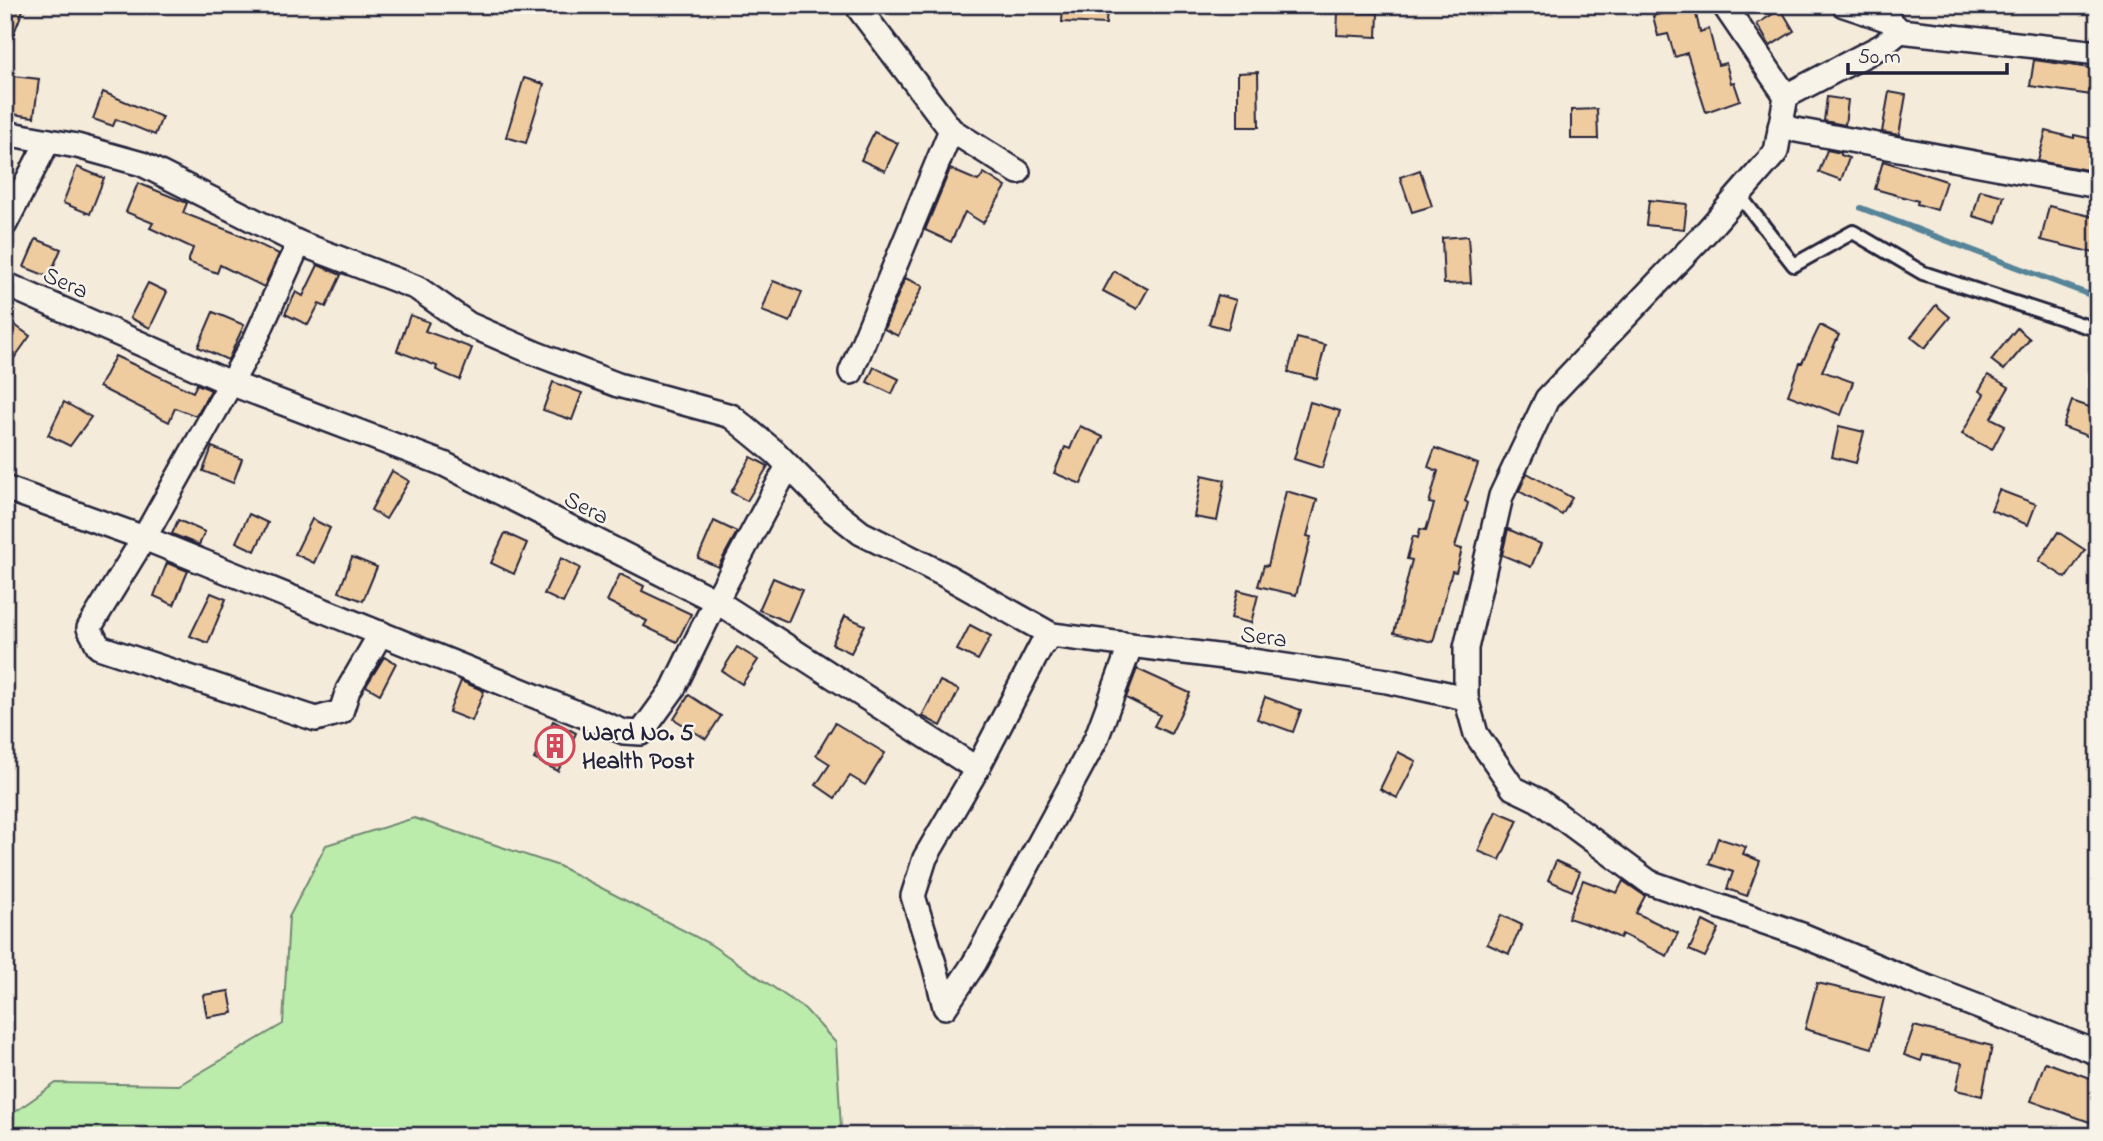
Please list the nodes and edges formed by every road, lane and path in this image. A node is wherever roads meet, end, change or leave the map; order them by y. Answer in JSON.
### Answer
{"nodes":[{"id":1,"x":859,"y":5,"type":"edge"},
{"id":2,"x":1724,"y":5,"type":"edge"},
{"id":3,"x":1844,"y":5,"type":"edge"},
{"id":4,"x":1900,"y":31,"type":"junction"},
{"id":5,"x":2098,"y":53,"type":"edge"},
{"id":6,"x":1786,"y":96,"type":"junction"},
{"id":7,"x":1780,"y":127,"type":"junction"},
{"id":8,"x":951,"y":130,"type":"junction"},
{"id":9,"x":5,"y":133,"type":"edge"},
{"id":10,"x":48,"y":141,"type":"junction"},
{"id":11,"x":1018,"y":172,"type":"dead end"},
{"id":12,"x":2098,"y":186,"type":"edge"},
{"id":13,"x":1739,"y":195,"type":"junction"},
{"id":14,"x":5,"y":224,"type":"edge"},
{"id":15,"x":299,"y":243,"type":"junction"},
{"id":16,"x":5,"y":284,"type":"edge"},
{"id":17,"x":2098,"y":330,"type":"edge"},
{"id":18,"x":851,"y":372,"type":"dead end"},
{"id":19,"x":230,"y":383,"type":"junction"},
{"id":20,"x":788,"y":466,"type":"junction"},
{"id":21,"x":5,"y":488,"type":"edge"},
{"id":22,"x":144,"y":538,"type":"junction"},
{"id":23,"x":716,"y":601,"type":"junction"},
{"id":24,"x":381,"y":633,"type":"junction"},
{"id":25,"x":1052,"y":635,"type":"junction"},
{"id":26,"x":1130,"y":647,"type":"junction"},
{"id":27,"x":1466,"y":698,"type":"junction"},
{"id":28,"x":977,"y":769,"type":"junction"},
{"id":29,"x":2098,"y":1053,"type":"edge"}],
"edges":[{"from":1,"to":8,"type":"street"},
{"from":2,"to":6,"type":"street"},
{"from":3,"to":4,"type":"street"},
{"from":4,"to":5,"type":"street"},
{"from":4,"to":6,"type":"street"},
{"from":6,"to":7,"type":"street"},
{"from":7,"to":12,"type":"street"},
{"from":7,"to":13,"type":"street"},
{"from":8,"to":11,"type":"street"},
{"from":8,"to":18,"type":"street"},
{"from":9,"to":10,"type":"street","name":"Sera"},
{"from":10,"to":14,"type":"street"},
{"from":10,"to":15,"type":"street","name":"Sera"},
{"from":13,"to":17,"type":"lane"},
{"from":13,"to":27,"type":"street"},
{"from":15,"to":19,"type":"street"},
{"from":15,"to":20,"type":"street","name":"Sera"},
{"from":16,"to":19,"type":"street","name":"Sera"},
{"from":19,"to":22,"type":"street"},
{"from":19,"to":23,"type":"street","name":"Sera"},
{"from":20,"to":23,"type":"street"},
{"from":20,"to":25,"type":"street","name":"Sera"},
{"from":21,"to":22,"type":"street"},
{"from":22,"to":24,"type":"street"},
{"from":22,"to":24,"type":"street"},
{"from":23,"to":24,"type":"street"},
{"from":23,"to":28,"type":"street","name":"Sera"},
{"from":25,"to":26,"type":"street","name":"Sera"},
{"from":25,"to":28,"type":"street"},
{"from":26,"to":27,"type":"street","name":"Sera"},
{"from":26,"to":28,"type":"street"},
{"from":27,"to":29,"type":"street"}]}
